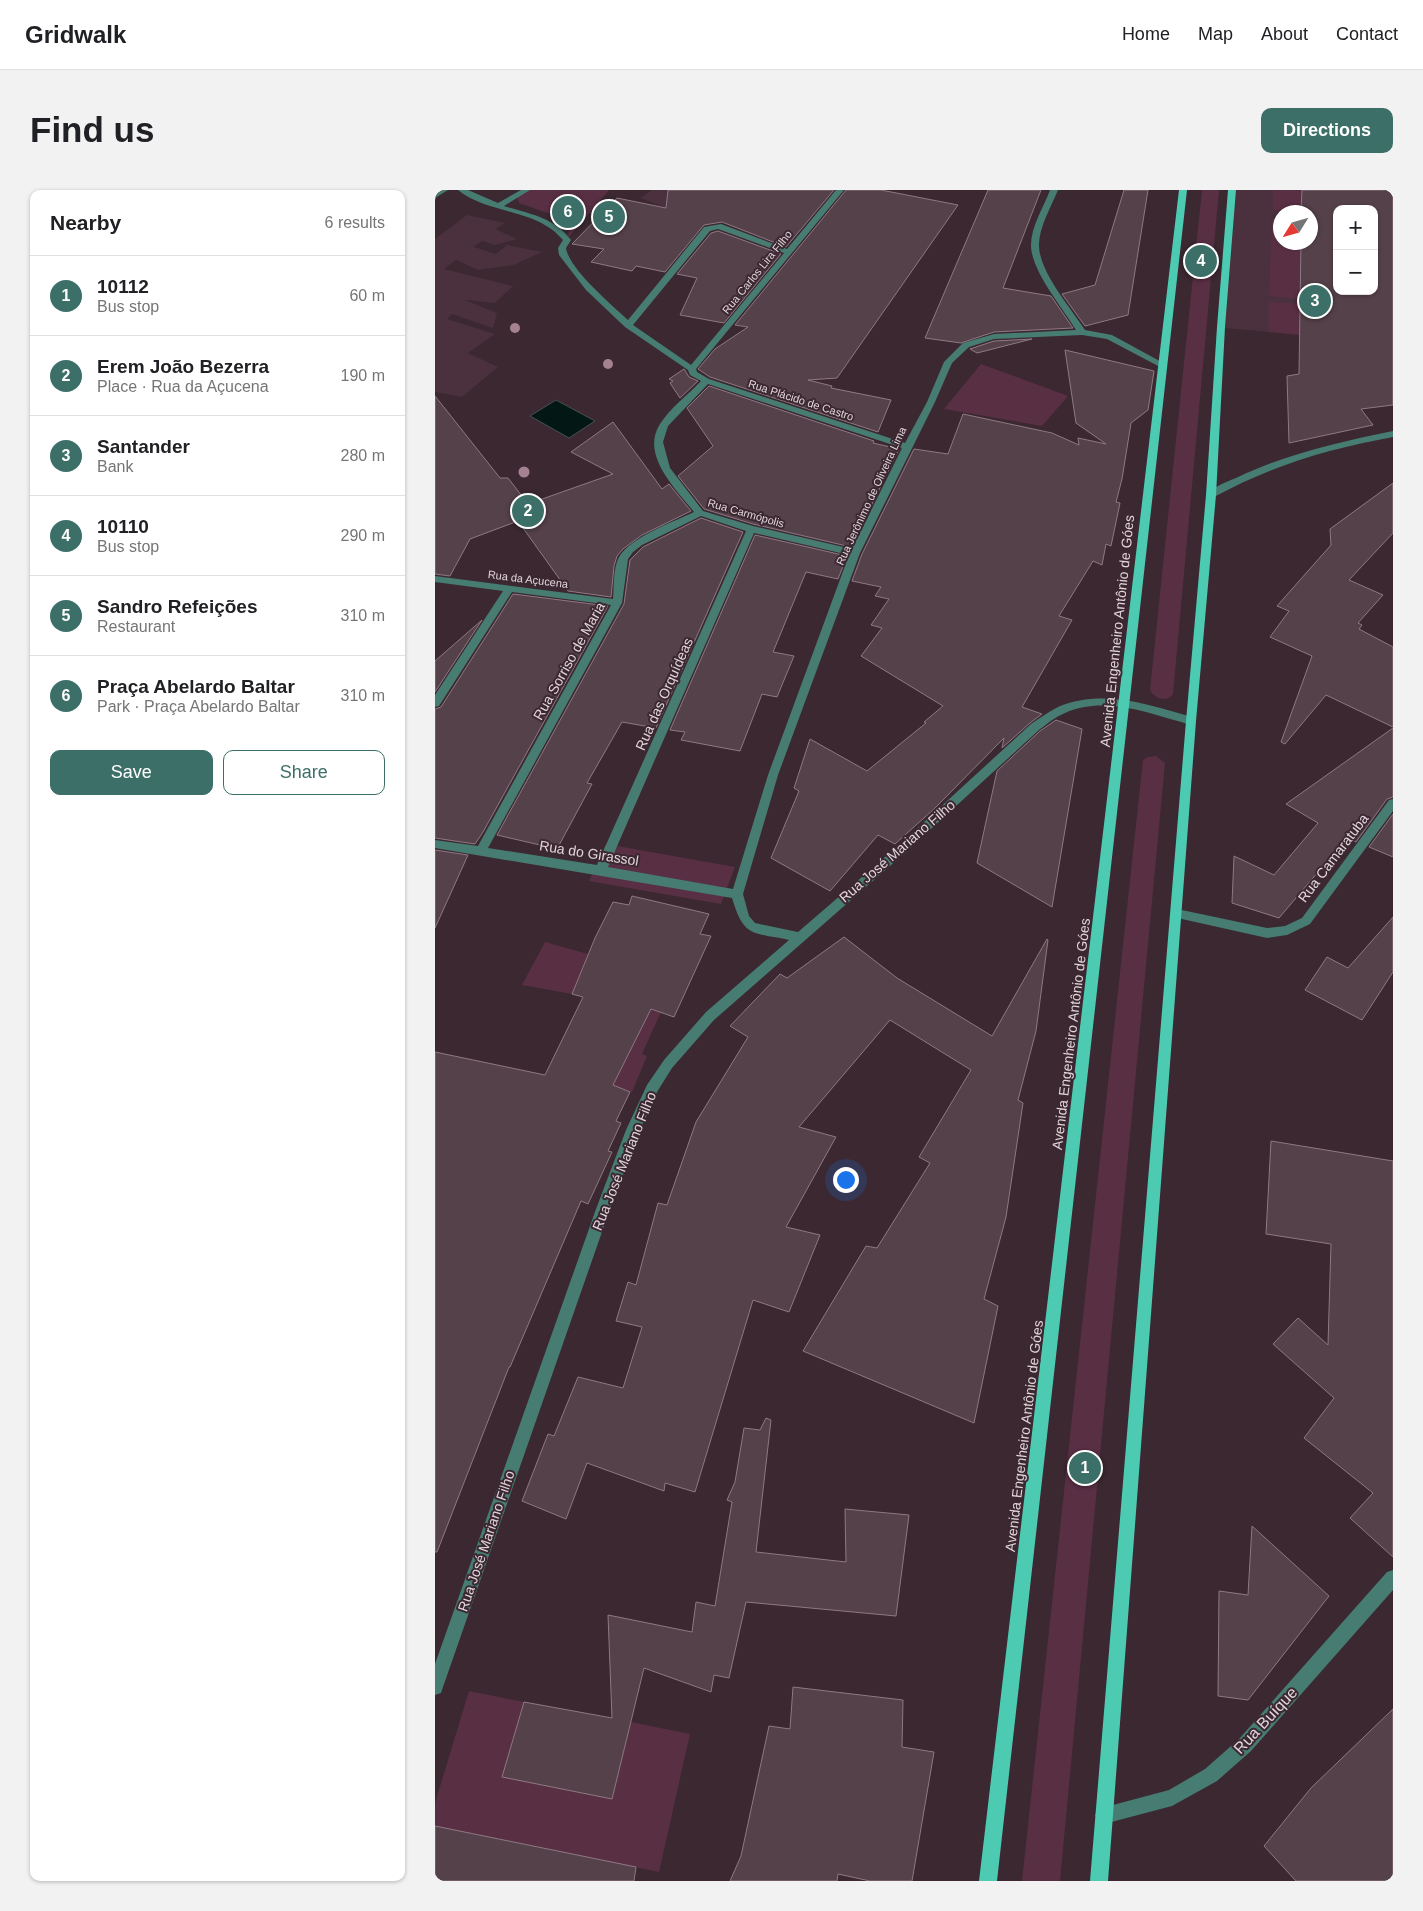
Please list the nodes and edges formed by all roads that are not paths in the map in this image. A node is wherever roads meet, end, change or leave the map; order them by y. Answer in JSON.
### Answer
{"nodes":[{"id":1,"x":445,"y":190,"type":"edge"},
{"id":2,"x":462,"y":190,"type":"edge"},
{"id":3,"x":526,"y":190,"type":"edge"},
{"id":4,"x":841,"y":190,"type":"edge"},
{"id":5,"x":1053,"y":190,"type":"edge"},
{"id":6,"x":1183,"y":190,"type":"edge"},
{"id":7,"x":1232,"y":190,"type":"edge"},
{"id":8,"x":435,"y":196,"type":"edge"},
{"id":9,"x":498,"y":206,"type":"junction"},
{"id":10,"x":788,"y":252,"type":"junction"},
{"id":11,"x":628,"y":325,"type":"junction"},
{"id":12,"x":1083,"y":332,"type":"junction"},
{"id":13,"x":1163,"y":365,"type":"junction"},
{"id":14,"x":692,"y":369,"type":"junction"},
{"id":15,"x":706,"y":381,"type":"junction"},
{"id":16,"x":1393,"y":434,"type":"edge"},
{"id":17,"x":907,"y":447,"type":"junction"},
{"id":18,"x":1211,"y":495,"type":"junction"},
{"id":19,"x":699,"y":513,"type":"junction"},
{"id":20,"x":751,"y":529,"type":"junction"},
{"id":21,"x":855,"y":553,"type":"junction"},
{"id":22,"x":435,"y":579,"type":"edge"},
{"id":23,"x":509,"y":590,"type":"junction"},
{"id":24,"x":617,"y":603,"type":"junction"},
{"id":25,"x":435,"y":703,"type":"edge"},
{"id":26,"x":1125,"y":704,"type":"junction"},
{"id":27,"x":1191,"y":721,"type":"junction"},
{"id":28,"x":1393,"y":804,"type":"edge"},
{"id":29,"x":435,"y":844,"type":"edge"},
{"id":30,"x":481,"y":851,"type":"junction"},
{"id":31,"x":601,"y":870,"type":"junction"},
{"id":32,"x":737,"y":894,"type":"junction"},
{"id":33,"x":1177,"y":914,"type":"junction"},
{"id":34,"x":799,"y":936,"type":"junction"},
{"id":35,"x":1391,"y":1584,"type":"edge"},
{"id":36,"x":435,"y":1687,"type":"edge"},
{"id":37,"x":1104,"y":1815,"type":"junction"},
{"id":38,"x":1101,"y":1848,"type":"junction"},
{"id":39,"x":989,"y":1881,"type":"edge"},
{"id":40,"x":1099,"y":1881,"type":"edge"},
{"id":41,"x":1108,"y":1881,"type":"edge"}],
"edges":[{"from":1,"to":8,"type":"street"},
{"from":2,"to":9,"type":"street","name":"Rua Plácido de Castro"},
{"from":3,"to":9,"type":"street"},
{"from":4,"to":10,"type":"street","name":"Rua Carlos Lira Filho"},
{"from":5,"to":12,"type":"street"},
{"from":6,"to":13,"type":"main road","name":"Avenida Engenheiro Antônio de Góes"},
{"from":7,"to":18,"type":"main road"},
{"from":9,"to":11,"type":"street","name":"Rua Plácido de Castro"},
{"from":10,"to":11,"type":"street"},
{"from":10,"to":14,"type":"street","name":"Rua Carlos Lira Filho"},
{"from":11,"to":14,"type":"street","name":"Rua Plácido de Castro"},
{"from":12,"to":13,"type":"street","name":"Rua Jerônimo de Oliveira Lima"},
{"from":12,"to":17,"type":"street","name":"Rua Jerônimo de Oliveira Lima"},
{"from":13,"to":26,"type":"main road","name":"Avenida Engenheiro Antônio de Góes"},
{"from":14,"to":15,"type":"street","name":"Rua Plácido de Castro"},
{"from":15,"to":17,"type":"street","name":"Rua Plácido de Castro"},
{"from":15,"to":19,"type":"street","name":"Rua Carmópolis"},
{"from":16,"to":18,"type":"street"},
{"from":17,"to":21,"type":"street","name":"Rua Jerônimo de Oliveira Lima"},
{"from":18,"to":27,"type":"main road"},
{"from":19,"to":20,"type":"street","name":"Rua Carmópolis"},
{"from":19,"to":24,"type":"street","name":"Rua Sorriso de Maria"},
{"from":20,"to":21,"type":"street","name":"Rua Carmópolis"},
{"from":20,"to":31,"type":"street","name":"Rua das Orquídeas"},
{"from":21,"to":32,"type":"street","name":"Rua Jerônimo de Oliveira Lima"},
{"from":22,"to":23,"type":"street","name":"Rua da Açucena"},
{"from":23,"to":24,"type":"street","name":"Rua da Açucena"},
{"from":23,"to":25,"type":"street"},
{"from":24,"to":30,"type":"street","name":"Rua Sorriso de Maria"},
{"from":26,"to":27,"type":"street","name":"Rua José Mariano Filho"},
{"from":26,"to":34,"type":"street","name":"Rua José Mariano Filho"},
{"from":26,"to":39,"type":"main road","name":"Avenida Engenheiro Antônio de Góes"},
{"from":27,"to":33,"type":"main road"},
{"from":28,"to":33,"type":"street","name":"Rua Camaratuba"},
{"from":29,"to":30,"type":"street","name":"Rua do Girassol"},
{"from":30,"to":31,"type":"street","name":"Rua do Girassol"},
{"from":31,"to":32,"type":"street","name":"Rua do Girassol"},
{"from":32,"to":34,"type":"street"},
{"from":33,"to":37,"type":"main road"},
{"from":34,"to":36,"type":"street","name":"Rua José Mariano Filho"},
{"from":35,"to":37,"type":"street","name":"Rua Buíque"},
{"from":37,"to":38,"type":"main road"},
{"from":38,"to":40,"type":"main road"},
{"from":38,"to":41,"type":"main road"}]}
